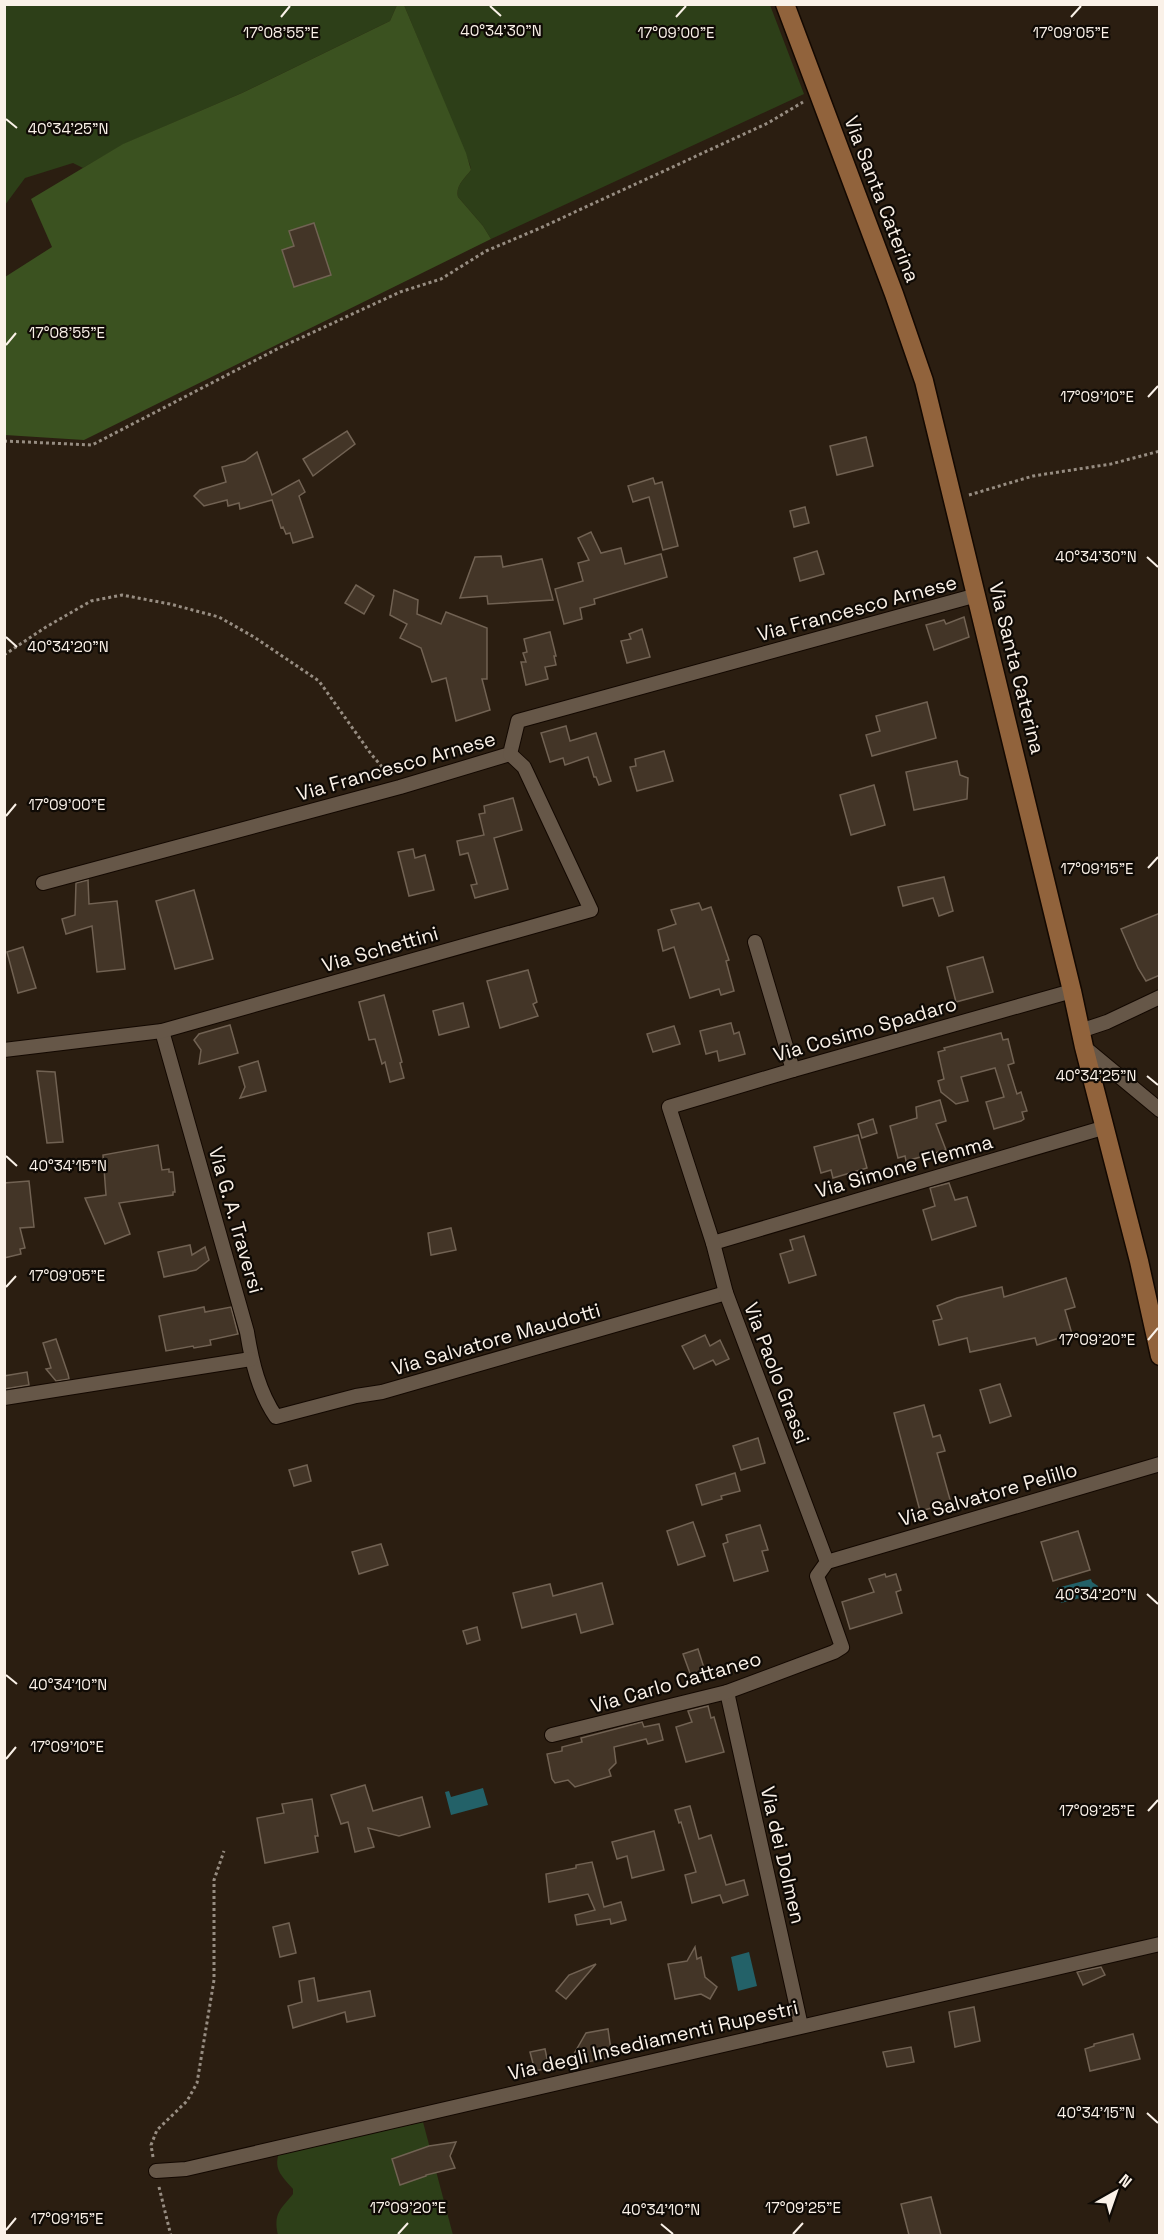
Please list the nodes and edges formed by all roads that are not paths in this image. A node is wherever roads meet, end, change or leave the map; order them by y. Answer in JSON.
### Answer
{"nodes":[{"id":1,"x":785,"y":4,"type":"edge"},
{"id":2,"x":976,"y":595,"type":"junction"},
{"id":3,"x":510,"y":754,"type":"junction"},
{"id":4,"x":43,"y":883,"type":"dead end"},
{"id":5,"x":755,"y":942,"type":"dead end"},
{"id":6,"x":1072,"y":991,"type":"junction"},
{"id":7,"x":1160,"y":996,"type":"edge"},
{"id":8,"x":162,"y":1031,"type":"junction"},
{"id":9,"x":1082,"y":1039,"type":"junction"},
{"id":10,"x":4,"y":1050,"type":"edge"},
{"id":11,"x":792,"y":1070,"type":"junction"},
{"id":12,"x":669,"y":1107,"type":"joint"},
{"id":13,"x":1160,"y":1110,"type":"edge"},
{"id":14,"x":1106,"y":1127,"type":"junction"},
{"id":15,"x":713,"y":1243,"type":"junction"},
{"id":16,"x":726,"y":1293,"type":"junction"},
{"id":17,"x":1160,"y":1356,"type":"edge"},
{"id":18,"x":252,"y":1359,"type":"junction"},
{"id":19,"x":4,"y":1398,"type":"edge"},
{"id":20,"x":276,"y":1418,"type":"joint"},
{"id":21,"x":1160,"y":1464,"type":"edge"},
{"id":22,"x":827,"y":1562,"type":"junction"},
{"id":23,"x":727,"y":1692,"type":"junction"},
{"id":24,"x":552,"y":1735,"type":"dead end"},
{"id":25,"x":1160,"y":1944,"type":"edge"},
{"id":26,"x":801,"y":2026,"type":"junction"},
{"id":27,"x":156,"y":2171,"type":"road end"}],
"edges":[{"from":1,"to":2,"type":"street","name":"Via Santa Caterina"},
{"from":2,"to":3,"type":"street","name":"Via Francesco Arnese"},
{"from":2,"to":6,"type":"street","name":"Via Santa Caterina"},
{"from":3,"to":4,"type":"street","name":"Via Francesco Arnese"},
{"from":3,"to":8,"type":"street","name":"Via Schettini"},
{"from":5,"to":11,"type":"street"},
{"from":6,"to":9,"type":"street","name":"Via Santa Caterina"},
{"from":6,"to":11,"type":"street","name":"Via Cosimo Spadaro"},
{"from":7,"to":9,"type":"street"},
{"from":8,"to":10,"type":"street","name":"Via Schettini"},
{"from":8,"to":18,"type":"street","name":"Via G. A. Traversi"},
{"from":9,"to":13,"type":"street"},
{"from":9,"to":14,"type":"street","name":"Via Santa Caterina"},
{"from":11,"to":12,"type":"street","name":"Via Cosimo Spadaro"},
{"from":12,"to":15,"type":"street","name":"Via Paolo Grassi"},
{"from":14,"to":15,"type":"street","name":"Via Simone Flemma"},
{"from":14,"to":17,"type":"street","name":"Via Santa Caterina"},
{"from":15,"to":16,"type":"street","name":"Via Paolo Grassi"},
{"from":16,"to":20,"type":"street","name":"Via Salvatore Maudotti"},
{"from":16,"to":22,"type":"street","name":"Via Paolo Grassi"},
{"from":18,"to":19,"type":"street"},
{"from":18,"to":20,"type":"street","name":"Via G. A. Traversi"},
{"from":21,"to":22,"type":"street","name":"Via Salvatore Pelillo"},
{"from":22,"to":23,"type":"street","name":"Via Carlo Cattaneo"},
{"from":23,"to":24,"type":"street","name":"Via Carlo Cattaneo"},
{"from":23,"to":26,"type":"street","name":"Via dei Dolmen"},
{"from":25,"to":26,"type":"street","name":"Via degli Insediamenti Rupestri"},
{"from":26,"to":27,"type":"street","name":"Via degli Insediamenti Rupestri"}]}
